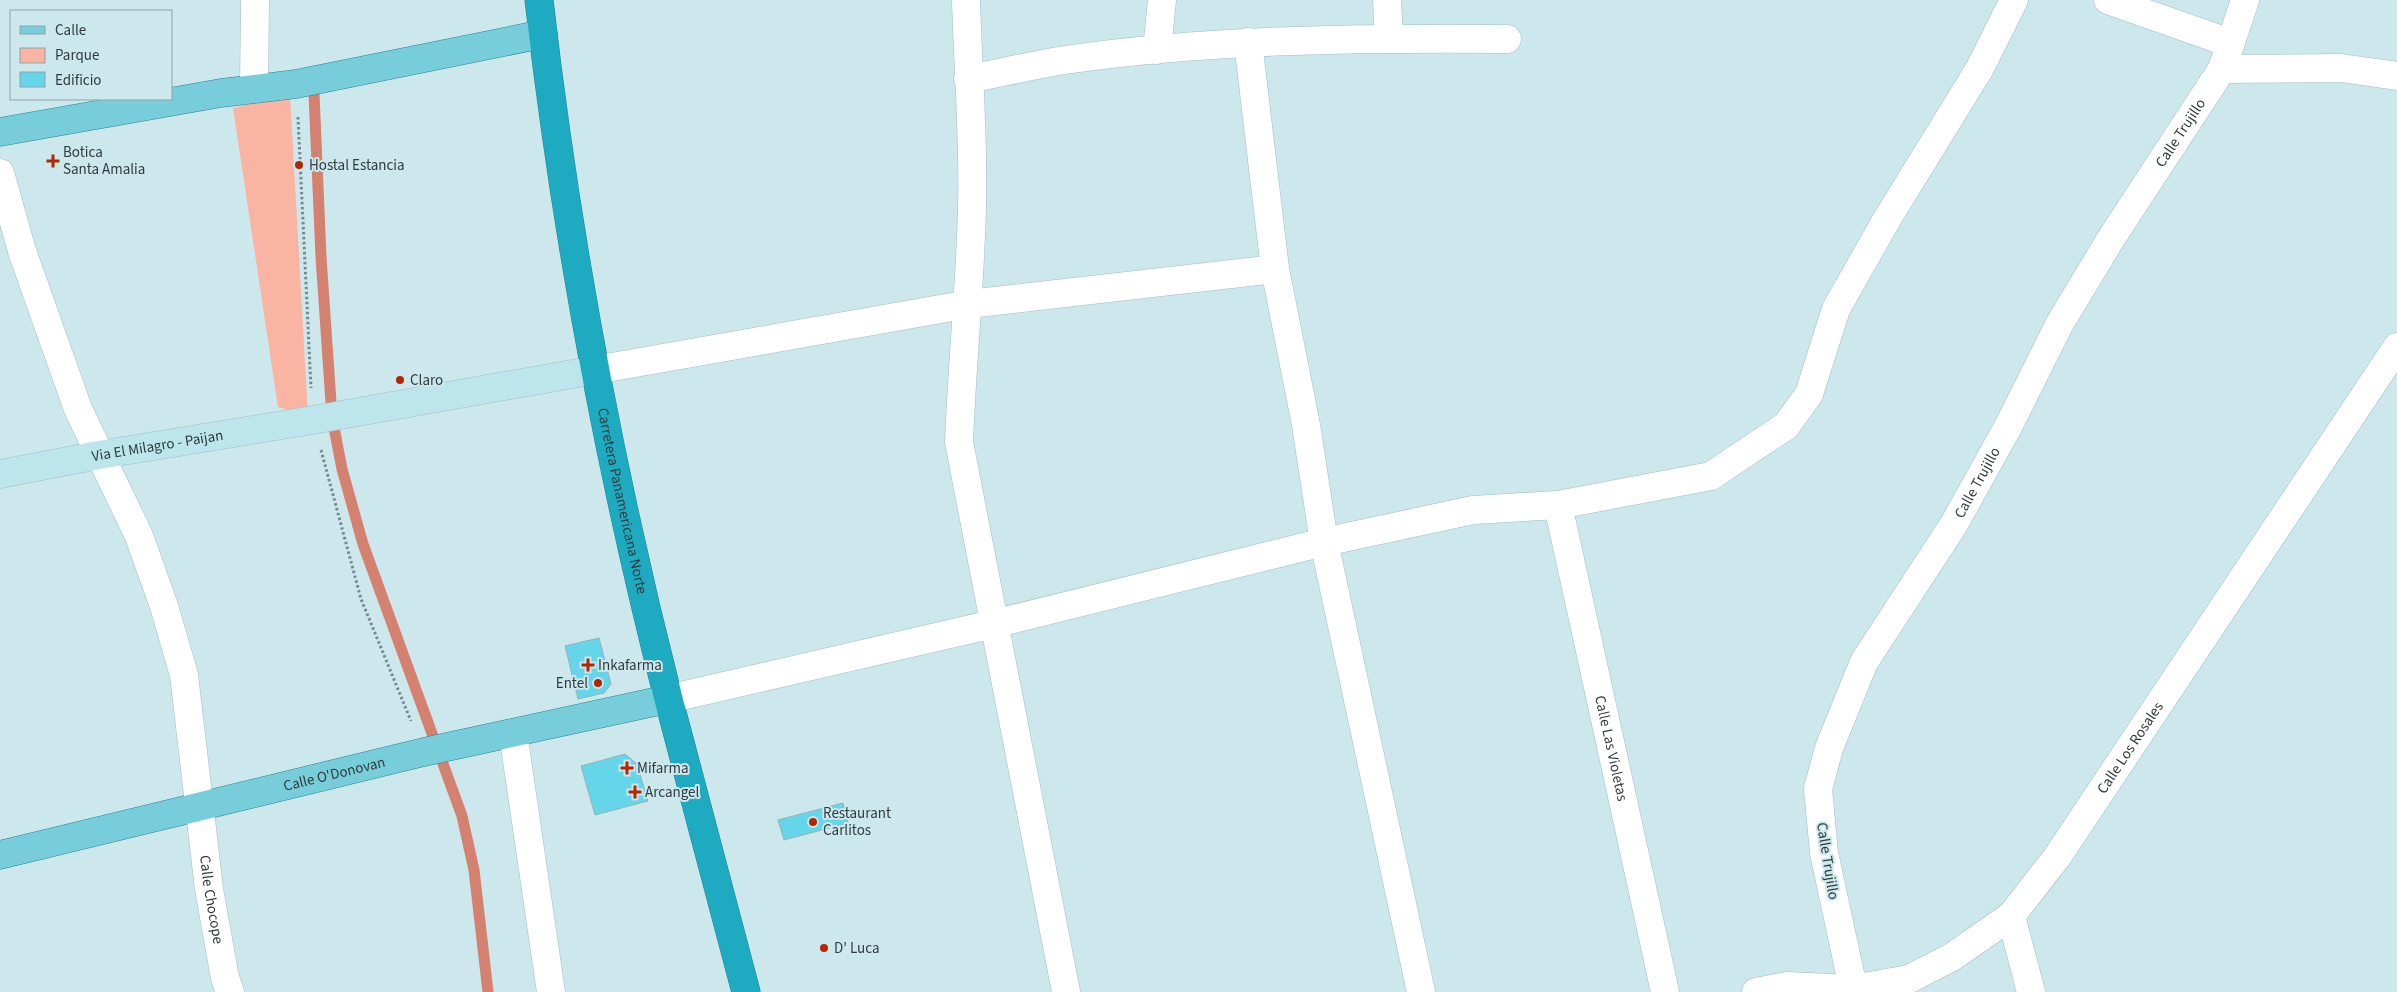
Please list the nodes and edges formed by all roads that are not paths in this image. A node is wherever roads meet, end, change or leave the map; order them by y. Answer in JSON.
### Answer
{"nodes":[{"id":1,"x":255,"y":0,"type":"edge"},
{"id":2,"x":539,"y":0,"type":"edge"},
{"id":3,"x":966,"y":0,"type":"edge"},
{"id":4,"x":1162,"y":0,"type":"edge"},
{"id":5,"x":1388,"y":0,"type":"edge"},
{"id":6,"x":2014,"y":0,"type":"edge"},
{"id":7,"x":2108,"y":0,"type":"edge"},
{"id":8,"x":2245,"y":0,"type":"edge"},
{"id":9,"x":543,"y":34,"type":"junction"},
{"id":10,"x":1389,"y":38,"type":"junction"},
{"id":11,"x":1506,"y":39,"type":"dead end"},
{"id":12,"x":1248,"y":42,"type":"junction"},
{"id":13,"x":2230,"y":43,"type":"junction"},
{"id":14,"x":1157,"y":50,"type":"junction"},
{"id":15,"x":2222,"y":69,"type":"junction"},
{"id":16,"x":2397,"y":76,"type":"edge"},
{"id":17,"x":968,"y":79,"type":"junction"},
{"id":18,"x":254,"y":89,"type":"junction"},
{"id":19,"x":0,"y":132,"type":"edge"},
{"id":20,"x":0,"y":173,"type":"edge"},
{"id":21,"x":1274,"y":268,"type":"junction"},
{"id":22,"x":969,"y":304,"type":"junction"},
{"id":23,"x":2397,"y":347,"type":"edge"},
{"id":24,"x":595,"y":370,"type":"junction"},
{"id":25,"x":99,"y":455,"type":"junction"},
{"id":26,"x":0,"y":474,"type":"edge"},
{"id":27,"x":1558,"y":505,"type":"junction"},
{"id":28,"x":1324,"y":542,"type":"junction"},
{"id":29,"x":993,"y":624,"type":"junction"},
{"id":30,"x":668,"y":699,"type":"junction"},
{"id":31,"x":513,"y":733,"type":"junction"},
{"id":32,"x":198,"y":806,"type":"junction"},
{"id":33,"x":0,"y":855,"type":"edge"},
{"id":34,"x":2011,"y":916,"type":"junction"},
{"id":35,"x":1853,"y":991,"type":"edge"},
{"id":36,"x":230,"y":992,"type":"edge"},
{"id":37,"x":551,"y":992,"type":"edge"},
{"id":38,"x":746,"y":992,"type":"edge"},
{"id":39,"x":1066,"y":992,"type":"edge"},
{"id":40,"x":1421,"y":992,"type":"edge"},
{"id":41,"x":1665,"y":992,"type":"edge"},
{"id":42,"x":1756,"y":992,"type":"edge"},
{"id":43,"x":2031,"y":992,"type":"edge"}],
"edges":[{"from":1,"to":18,"type":"street"},
{"from":2,"to":9,"type":"highway","name":"Carretera Panamericana Norte"},
{"from":3,"to":17,"type":"street"},
{"from":4,"to":14,"type":"street"},
{"from":5,"to":10,"type":"street"},
{"from":6,"to":27,"type":"street"},
{"from":7,"to":13,"type":"street"},
{"from":8,"to":13,"type":"street","name":"Calle Trujillo"},
{"from":9,"to":18,"type":"main road"},
{"from":9,"to":24,"type":"highway","name":"Carretera Panamericana Norte"},
{"from":10,"to":11,"type":"street"},
{"from":10,"to":12,"type":"street"},
{"from":12,"to":14,"type":"street"},
{"from":12,"to":21,"type":"street"},
{"from":13,"to":15,"type":"street","name":"Calle Trujillo"},
{"from":14,"to":17,"type":"street"},
{"from":15,"to":16,"type":"street"},
{"from":15,"to":35,"type":"street","name":"Calle Trujillo"},
{"from":17,"to":22,"type":"street"},
{"from":18,"to":19,"type":"main road"},
{"from":20,"to":25,"type":"street","name":"Calle Chocope"},
{"from":21,"to":22,"type":"street"},
{"from":21,"to":28,"type":"street"},
{"from":22,"to":24,"type":"street"},
{"from":22,"to":29,"type":"street"},
{"from":23,"to":34,"type":"street","name":"Calle Los Rosales"},
{"from":24,"to":25,"type":"street","name":"Via El Milagro - Paijan"},
{"from":24,"to":30,"type":"highway","name":"Carretera Panamericana Norte"},
{"from":25,"to":26,"type":"street","name":"Via El Milagro - Paijan"},
{"from":25,"to":32,"type":"street","name":"Calle Chocope"},
{"from":27,"to":28,"type":"street"},
{"from":27,"to":41,"type":"street","name":"Calle Las Violetas"},
{"from":28,"to":29,"type":"street"},
{"from":28,"to":40,"type":"street"},
{"from":29,"to":30,"type":"street"},
{"from":29,"to":39,"type":"street"},
{"from":30,"to":31,"type":"main road","name":"Calle O'Donovan"},
{"from":30,"to":38,"type":"highway","name":"Carretera Panamericana Norte"},
{"from":31,"to":32,"type":"main road","name":"Calle O'Donovan"},
{"from":31,"to":37,"type":"street"},
{"from":32,"to":33,"type":"main road","name":"Calle O'Donovan"},
{"from":32,"to":36,"type":"street","name":"Calle Chocope"},
{"from":34,"to":35,"type":"street","name":"Calle Los Rosales"},
{"from":34,"to":43,"type":"street"},
{"from":35,"to":42,"type":"street","name":"Calle Los Rosales"}]}
